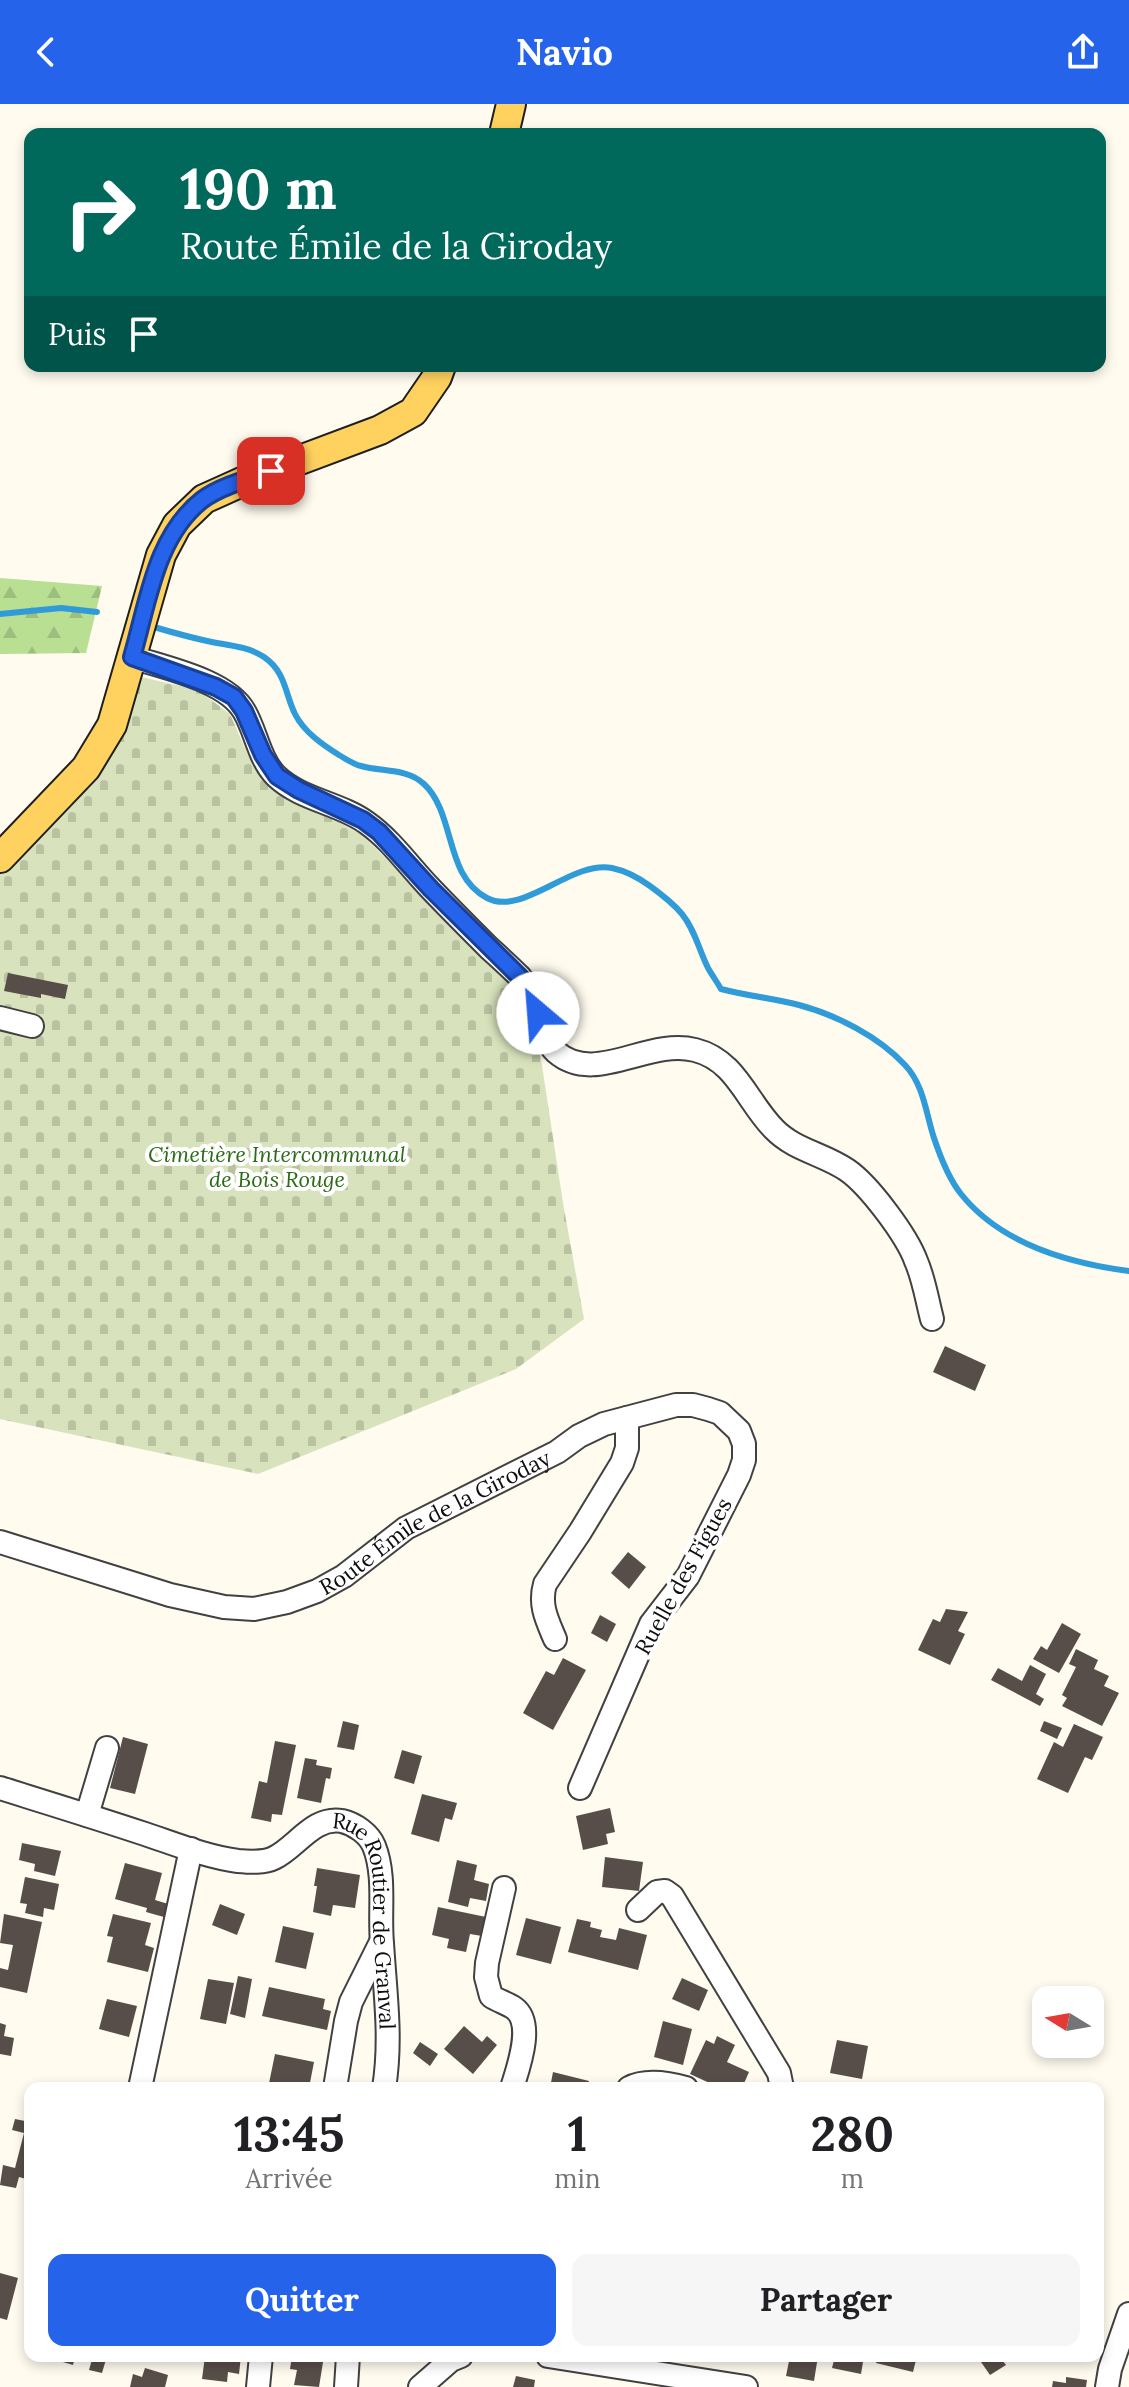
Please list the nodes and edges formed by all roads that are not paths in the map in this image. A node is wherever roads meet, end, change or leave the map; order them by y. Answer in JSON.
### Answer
{"nodes":[{"id":1,"x":511,"y":104,"type":"edge"},
{"id":2,"x":505,"y":128,"type":"edge"},
{"id":3,"x":439,"y":372,"type":"edge"},
{"id":4,"x":132,"y":657,"type":"junction"},
{"id":5,"x":0,"y":858,"type":"edge"},
{"id":6,"x":0,"y":1018,"type":"edge"},
{"id":7,"x":32,"y":1026,"type":"dead end"},
{"id":8,"x":932,"y":1319,"type":"dead end"},
{"id":9,"x":627,"y":1418,"type":"junction"},
{"id":10,"x":0,"y":1542,"type":"edge"},
{"id":11,"x":555,"y":1639,"type":"dead end"},
{"id":12,"x":107,"y":1748,"type":"dead end"},
{"id":13,"x":0,"y":1788,"type":"edge"},
{"id":14,"x":580,"y":1788,"type":"dead end"},
{"id":15,"x":87,"y":1815,"type":"junction"},
{"id":16,"x":191,"y":1849,"type":"junction"},
{"id":17,"x":504,"y":1888,"type":"dead end"},
{"id":18,"x":638,"y":1910,"type":"dead end"},
{"id":19,"x":382,"y":1941,"type":"junction"},
{"id":20,"x":141,"y":2082,"type":"edge"},
{"id":21,"x":336,"y":2082,"type":"edge"},
{"id":22,"x":385,"y":2082,"type":"edge"},
{"id":23,"x":513,"y":2082,"type":"edge"},
{"id":24,"x":781,"y":2082,"type":"edge"},
{"id":25,"x":1129,"y":2314,"type":"edge"},
{"id":26,"x":260,"y":2362,"type":"edge"},
{"id":27,"x":348,"y":2362,"type":"edge"},
{"id":28,"x":448,"y":2362,"type":"edge"},
{"id":29,"x":584,"y":2362,"type":"edge"},
{"id":30,"x":630,"y":2370,"type":"edge"},
{"id":31,"x":258,"y":2387,"type":"edge"},
{"id":32,"x":346,"y":2387,"type":"edge"},
{"id":33,"x":420,"y":2387,"type":"edge"},
{"id":34,"x":746,"y":2387,"type":"edge"},
{"id":35,"x":1107,"y":2387,"type":"edge"}],
"edges":[{"from":1,"to":2,"type":"main road"},
{"from":3,"to":4,"type":"main road"},
{"from":4,"to":5,"type":"main road"},
{"from":4,"to":8,"type":"street"},
{"from":6,"to":7,"type":"street"},
{"from":9,"to":10,"type":"street","name":"Route Émile de la Giroday"},
{"from":9,"to":11,"type":"street"},
{"from":9,"to":14,"type":"street","name":"Ruelle des Figues"},
{"from":12,"to":15,"type":"street"},
{"from":13,"to":15,"type":"street","name":"Rue Routier de Granval"},
{"from":15,"to":16,"type":"street","name":"Rue Routier de Granval"},
{"from":16,"to":19,"type":"street","name":"Rue Routier de Granval"},
{"from":16,"to":20,"type":"street"},
{"from":17,"to":23,"type":"street"},
{"from":18,"to":24,"type":"street"},
{"from":19,"to":21,"type":"street"},
{"from":19,"to":22,"type":"street","name":"Rue Routier de Granval"},
{"from":25,"to":35,"type":"street"},
{"from":26,"to":31,"type":"street"},
{"from":27,"to":32,"type":"street"},
{"from":28,"to":33,"type":"street"},
{"from":29,"to":30,"type":"street"},
{"from":30,"to":34,"type":"street"}]}
